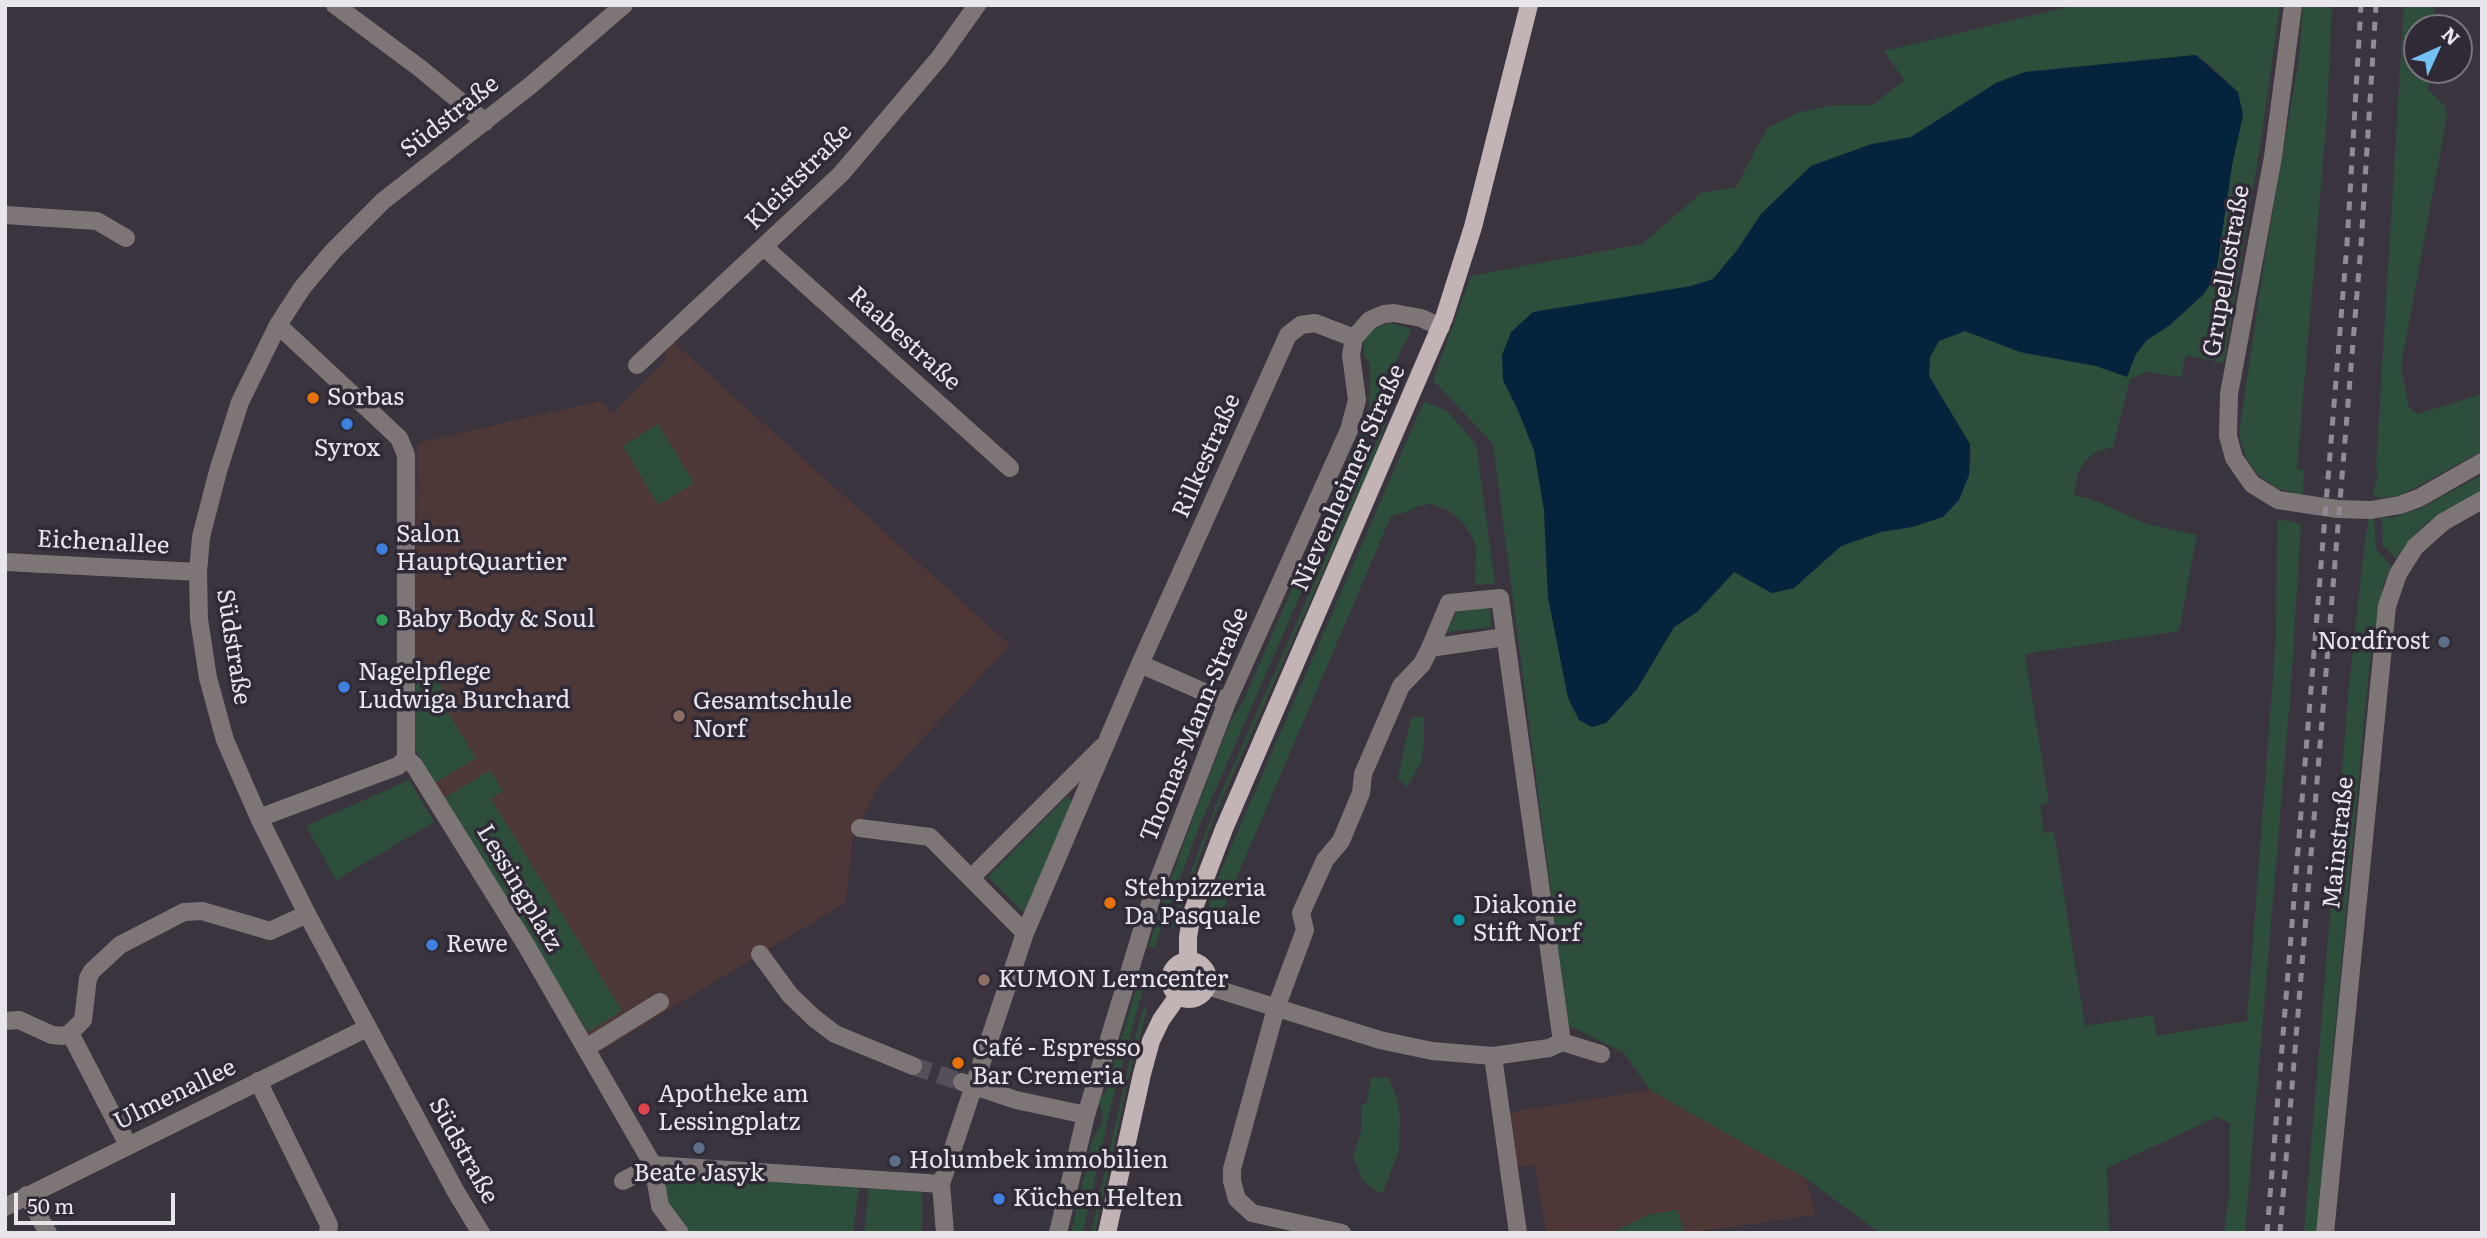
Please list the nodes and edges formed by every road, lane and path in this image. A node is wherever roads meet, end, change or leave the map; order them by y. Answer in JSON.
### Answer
{"nodes":[{"id":1,"x":335,"y":5,"type":"edge"},
{"id":2,"x":624,"y":5,"type":"edge"},
{"id":3,"x":977,"y":5,"type":"edge"},
{"id":4,"x":1529,"y":5,"type":"edge"},
{"id":5,"x":2292,"y":5,"type":"edge"},
{"id":6,"x":485,"y":122,"type":"junction"},
{"id":7,"x":5,"y":215,"type":"edge"},
{"id":8,"x":125,"y":238,"type":"dead end"},
{"id":9,"x":764,"y":247,"type":"junction"},
{"id":10,"x":278,"y":325,"type":"junction"},
{"id":11,"x":1441,"y":327,"type":"junction"},
{"id":12,"x":1354,"y":338,"type":"junction"},
{"id":13,"x":637,"y":365,"type":"dead end"},
{"id":14,"x":2482,"y":462,"type":"edge"},
{"id":15,"x":1010,"y":468,"type":"dead end"},
{"id":16,"x":2482,"y":500,"type":"edge"},
{"id":17,"x":5,"y":562,"type":"edge"},
{"id":18,"x":198,"y":572,"type":"junction"},
{"id":19,"x":1505,"y":637,"type":"junction"},
{"id":20,"x":1430,"y":648,"type":"junction"},
{"id":21,"x":1143,"y":656,"type":"junction"},
{"id":22,"x":1227,"y":702,"type":"junction"},
{"id":23,"x":1108,"y":741,"type":"junction"},
{"id":24,"x":406,"y":758,"type":"junction"},
{"id":25,"x":259,"y":818,"type":"junction"},
{"id":26,"x":860,"y":828,"type":"dead end"},
{"id":27,"x":971,"y":878,"type":"junction"},
{"id":28,"x":307,"y":914,"type":"junction"},
{"id":29,"x":1025,"y":933,"type":"junction"},
{"id":30,"x":760,"y":954,"type":"dead end"},
{"id":31,"x":1188,"y":961,"type":"junction"},
{"id":32,"x":1207,"y":986,"type":"junction"},
{"id":33,"x":1178,"y":996,"type":"junction"},
{"id":34,"x":660,"y":1002,"type":"dead end"},
{"id":35,"x":1276,"y":1008,"type":"junction"},
{"id":36,"x":5,"y":1021,"type":"edge"},
{"id":37,"x":367,"y":1028,"type":"junction"},
{"id":38,"x":69,"y":1033,"type":"junction"},
{"id":39,"x":1562,"y":1042,"type":"junction"},
{"id":40,"x":586,"y":1048,"type":"junction"},
{"id":41,"x":1601,"y":1054,"type":"dead end"},
{"id":42,"x":1493,"y":1056,"type":"junction"},
{"id":43,"x":913,"y":1066,"type":"tunnel mouth"},
{"id":44,"x":258,"y":1081,"type":"junction"},
{"id":45,"x":968,"y":1084,"type":"junction"},
{"id":46,"x":1086,"y":1115,"type":"junction"},
{"id":47,"x":128,"y":1145,"type":"junction"},
{"id":48,"x":653,"y":1165,"type":"junction"},
{"id":49,"x":623,"y":1181,"type":"dead end"},
{"id":50,"x":941,"y":1184,"type":"junction"},
{"id":51,"x":27,"y":1195,"type":"junction"},
{"id":52,"x":5,"y":1207,"type":"edge"},
{"id":53,"x":48,"y":1233,"type":"edge"},
{"id":54,"x":328,"y":1233,"type":"edge"},
{"id":55,"x":481,"y":1233,"type":"edge"},
{"id":56,"x":680,"y":1233,"type":"edge"},
{"id":57,"x":945,"y":1233,"type":"edge"},
{"id":58,"x":1058,"y":1233,"type":"edge"},
{"id":59,"x":1107,"y":1233,"type":"edge"},
{"id":60,"x":1342,"y":1233,"type":"edge"},
{"id":61,"x":1518,"y":1233,"type":"edge"},
{"id":62,"x":2326,"y":1233,"type":"edge"}],
"edges":[{"from":1,"to":6,"type":"street"},
{"from":2,"to":6,"type":"street","name":"Südstraße"},
{"from":3,"to":9,"type":"street","name":"Kleiststraße"},
{"from":4,"to":11,"type":"main road","name":"Nievenheimer Straße"},
{"from":5,"to":14,"type":"street","name":"Grupellostraße"},
{"from":6,"to":10,"type":"street","name":"Südstraße"},
{"from":7,"to":8,"type":"street"},
{"from":9,"to":13,"type":"street","name":"Kleiststraße"},
{"from":9,"to":15,"type":"street","name":"Raabestraße"},
{"from":10,"to":18,"type":"street","name":"Südstraße"},
{"from":10,"to":24,"type":"street"},
{"from":11,"to":12,"type":"street"},
{"from":11,"to":31,"type":"main road","name":"Nievenheimer Straße"},
{"from":12,"to":21,"type":"street","name":"Rilkestraße"},
{"from":12,"to":22,"type":"street","name":"Thomas-Mann-Straße"},
{"from":16,"to":62,"type":"street","name":"Mainstraße"},
{"from":17,"to":18,"type":"street","name":"Eichenallee"},
{"from":18,"to":25,"type":"street","name":"Südstraße"},
{"from":19,"to":20,"type":"street"},
{"from":19,"to":20,"type":"street"},
{"from":19,"to":39,"type":"street"},
{"from":20,"to":35,"type":"street"},
{"from":21,"to":22,"type":"street"},
{"from":21,"to":23,"type":"street","name":"Rilkestraße"},
{"from":22,"to":46,"type":"street","name":"Thomas-Mann-Straße"},
{"from":23,"to":27,"type":"street","name":"Rilkestraße"},
{"from":23,"to":29,"type":"street","name":"Rilkestraße"},
{"from":24,"to":25,"type":"street"},
{"from":24,"to":40,"type":"street","name":"Lessingplatz"},
{"from":25,"to":28,"type":"street","name":"Südstraße"},
{"from":26,"to":27,"type":"street"},
{"from":27,"to":29,"type":"street"},
{"from":28,"to":37,"type":"street","name":"Südstraße"},
{"from":28,"to":38,"type":"street"},
{"from":29,"to":45,"type":"street","name":"Rilkestraße"},
{"from":30,"to":43,"type":"street"},
{"from":31,"to":32,"type":"main road"},
{"from":31,"to":33,"type":"main road"},
{"from":32,"to":33,"type":"main road"},
{"from":32,"to":35,"type":"street"},
{"from":33,"to":59,"type":"main road"},
{"from":34,"to":40,"type":"street"},
{"from":35,"to":42,"type":"street"},
{"from":35,"to":60,"type":"street"},
{"from":36,"to":38,"type":"street"},
{"from":37,"to":44,"type":"street","name":"Ulmenallee"},
{"from":37,"to":55,"type":"street","name":"Südstraße"},
{"from":38,"to":47,"type":"street"},
{"from":39,"to":41,"type":"street"},
{"from":39,"to":42,"type":"street"},
{"from":40,"to":48,"type":"street","name":"Lessingplatz"},
{"from":42,"to":61,"type":"street"},
{"from":44,"to":47,"type":"street","name":"Ulmenallee"},
{"from":44,"to":54,"type":"street"},
{"from":45,"to":46,"type":"street"},
{"from":45,"to":50,"type":"street"},
{"from":46,"to":58,"type":"street","name":"Thomas-Mann-Straße"},
{"from":47,"to":51,"type":"street","name":"Ulmenallee"},
{"from":48,"to":49,"type":"street"},
{"from":48,"to":50,"type":"street"},
{"from":48,"to":56,"type":"street","name":"Lessingplatz"},
{"from":50,"to":57,"type":"street"},
{"from":51,"to":52,"type":"street","name":"Ulmenallee"},
{"from":51,"to":53,"type":"street"}]}
